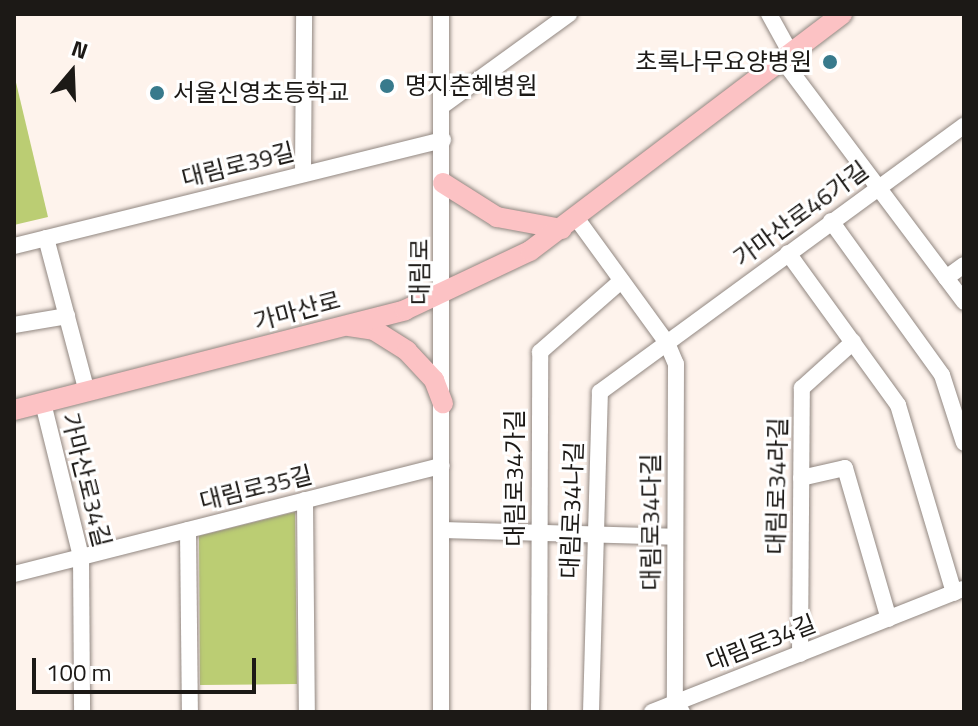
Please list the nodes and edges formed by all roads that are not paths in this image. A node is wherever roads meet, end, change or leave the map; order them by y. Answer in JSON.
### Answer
{"nodes":[{"id":1,"x":304,"y":14,"type":"edge"},
{"id":2,"x":441,"y":14,"type":"edge"},
{"id":3,"x":569,"y":14,"type":"edge"},
{"id":4,"x":769,"y":14,"type":"edge"},
{"id":5,"x":842,"y":14,"type":"edge"},
{"id":6,"x":786,"y":55,"type":"junction"},
{"id":7,"x":442,"y":106,"type":"junction"},
{"id":8,"x":964,"y":126,"type":"edge"},
{"id":9,"x":443,"y":140,"type":"junction"},
{"id":10,"x":303,"y":174,"type":"junction"},
{"id":11,"x":443,"y":183,"type":"junction"},
{"id":12,"x":878,"y":187,"type":"junction"},
{"id":13,"x":831,"y":221,"type":"junction"},
{"id":14,"x":569,"y":224,"type":"junction"},
{"id":15,"x":46,"y":238,"type":"junction"},
{"id":16,"x":14,"y":246,"type":"edge"},
{"id":17,"x":788,"y":253,"type":"junction"},
{"id":18,"x":964,"y":265,"type":"edge"},
{"id":19,"x":946,"y":278,"type":"junction"},
{"id":20,"x":621,"y":281,"type":"junction"},
{"id":21,"x":444,"y":290,"type":"junction"},
{"id":22,"x":964,"y":302,"type":"edge"},
{"id":23,"x":67,"y":316,"type":"junction"},
{"id":24,"x":14,"y":325,"type":"edge"},
{"id":25,"x":346,"y":325,"type":"junction"},
{"id":26,"x":853,"y":342,"type":"junction"},
{"id":27,"x":667,"y":343,"type":"junction"},
{"id":28,"x":87,"y":392,"type":"junction"},
{"id":29,"x":43,"y":403,"type":"junction"},
{"id":30,"x":443,"y":403,"type":"junction"},
{"id":31,"x":14,"y":410,"type":"edge"},
{"id":32,"x":964,"y":443,"type":"edge"},
{"id":33,"x":442,"y":466,"type":"junction"},
{"id":34,"x":801,"y":478,"type":"junction"},
{"id":35,"x":305,"y":500,"type":"junction"},
{"id":36,"x":188,"y":530,"type":"junction"},
{"id":37,"x":442,"y":530,"type":"junction"},
{"id":38,"x":539,"y":533,"type":"junction"},
{"id":39,"x":596,"y":535,"type":"junction"},
{"id":40,"x":674,"y":537,"type":"junction"},
{"id":41,"x":81,"y":557,"type":"junction"},
{"id":42,"x":14,"y":574,"type":"edge"},
{"id":43,"x":959,"y":591,"type":"edge"},
{"id":44,"x":889,"y":619,"type":"junction"},
{"id":45,"x":800,"y":654,"type":"junction"},
{"id":46,"x":678,"y":708,"type":"edge"},
{"id":47,"x":82,"y":712,"type":"edge"},
{"id":48,"x":190,"y":712,"type":"edge"},
{"id":49,"x":307,"y":712,"type":"edge"},
{"id":50,"x":441,"y":712,"type":"edge"},
{"id":51,"x":539,"y":712,"type":"edge"},
{"id":52,"x":591,"y":712,"type":"edge"},
{"id":53,"x":652,"y":712,"type":"edge"}],
"edges":[{"from":1,"to":10,"type":"street"},
{"from":2,"to":7,"type":"street","name":"대림로"},
{"from":3,"to":7,"type":"street"},
{"from":4,"to":6,"type":"street"},
{"from":5,"to":6,"type":"main road","name":"가마산로"},
{"from":6,"to":12,"type":"street"},
{"from":6,"to":14,"type":"main road","name":"가마산로"},
{"from":7,"to":9,"type":"street","name":"대림로"},
{"from":8,"to":12,"type":"street","name":"가마산로46가길"},
{"from":9,"to":10,"type":"street","name":"대림로39길"},
{"from":9,"to":11,"type":"street","name":"대림로"},
{"from":10,"to":15,"type":"street","name":"대림로39길"},
{"from":11,"to":14,"type":"main road"},
{"from":11,"to":21,"type":"street","name":"대림로"},
{"from":12,"to":13,"type":"street","name":"가마산로46가길"},
{"from":12,"to":19,"type":"street"},
{"from":13,"to":17,"type":"street","name":"가마산로46가길"},
{"from":13,"to":32,"type":"street"},
{"from":14,"to":20,"type":"street"},
{"from":14,"to":21,"type":"main road","name":"가마산로"},
{"from":15,"to":16,"type":"street","name":"대림로39길"},
{"from":15,"to":23,"type":"street"},
{"from":17,"to":26,"type":"street"},
{"from":17,"to":27,"type":"street","name":"가마산로46가길"},
{"from":18,"to":19,"type":"street"},
{"from":19,"to":22,"type":"street"},
{"from":20,"to":27,"type":"street"},
{"from":20,"to":38,"type":"street","name":"대림로34가길"},
{"from":21,"to":25,"type":"main road","name":"가마산로"},
{"from":21,"to":30,"type":"street","name":"대림로"},
{"from":23,"to":24,"type":"street"},
{"from":23,"to":28,"type":"street"},
{"from":25,"to":28,"type":"main road","name":"가마산로"},
{"from":25,"to":30,"type":"main road"},
{"from":26,"to":34,"type":"street","name":"대림로34라길"},
{"from":26,"to":43,"type":"street"},
{"from":27,"to":39,"type":"street","name":"대림로34나길"},
{"from":27,"to":40,"type":"street","name":"대림로34다길"},
{"from":28,"to":29,"type":"main road","name":"가마산로"},
{"from":29,"to":31,"type":"main road","name":"가마산로"},
{"from":29,"to":41,"type":"street","name":"가마산로34길"},
{"from":30,"to":33,"type":"street","name":"대림로"},
{"from":33,"to":35,"type":"street","name":"대림로35길"},
{"from":33,"to":37,"type":"street","name":"대림로"},
{"from":34,"to":44,"type":"street"},
{"from":34,"to":45,"type":"street","name":"대림로34라길"},
{"from":35,"to":36,"type":"street","name":"대림로35길"},
{"from":35,"to":49,"type":"street"},
{"from":36,"to":41,"type":"street","name":"대림로35길"},
{"from":36,"to":48,"type":"street"},
{"from":37,"to":38,"type":"street"},
{"from":37,"to":50,"type":"street","name":"대림로"},
{"from":38,"to":39,"type":"street"},
{"from":38,"to":51,"type":"street","name":"대림로34가길"},
{"from":39,"to":40,"type":"street"},
{"from":39,"to":52,"type":"street","name":"대림로34나길"},
{"from":40,"to":46,"type":"street","name":"대림로34다길"},
{"from":41,"to":42,"type":"street","name":"대림로35길"},
{"from":41,"to":47,"type":"street","name":"가마산로34길"},
{"from":43,"to":44,"type":"street","name":"대림로34길"},
{"from":44,"to":45,"type":"street","name":"대림로34길"},
{"from":45,"to":46,"type":"street","name":"대림로34길"},
{"from":46,"to":53,"type":"street","name":"대림로34길"}]}
